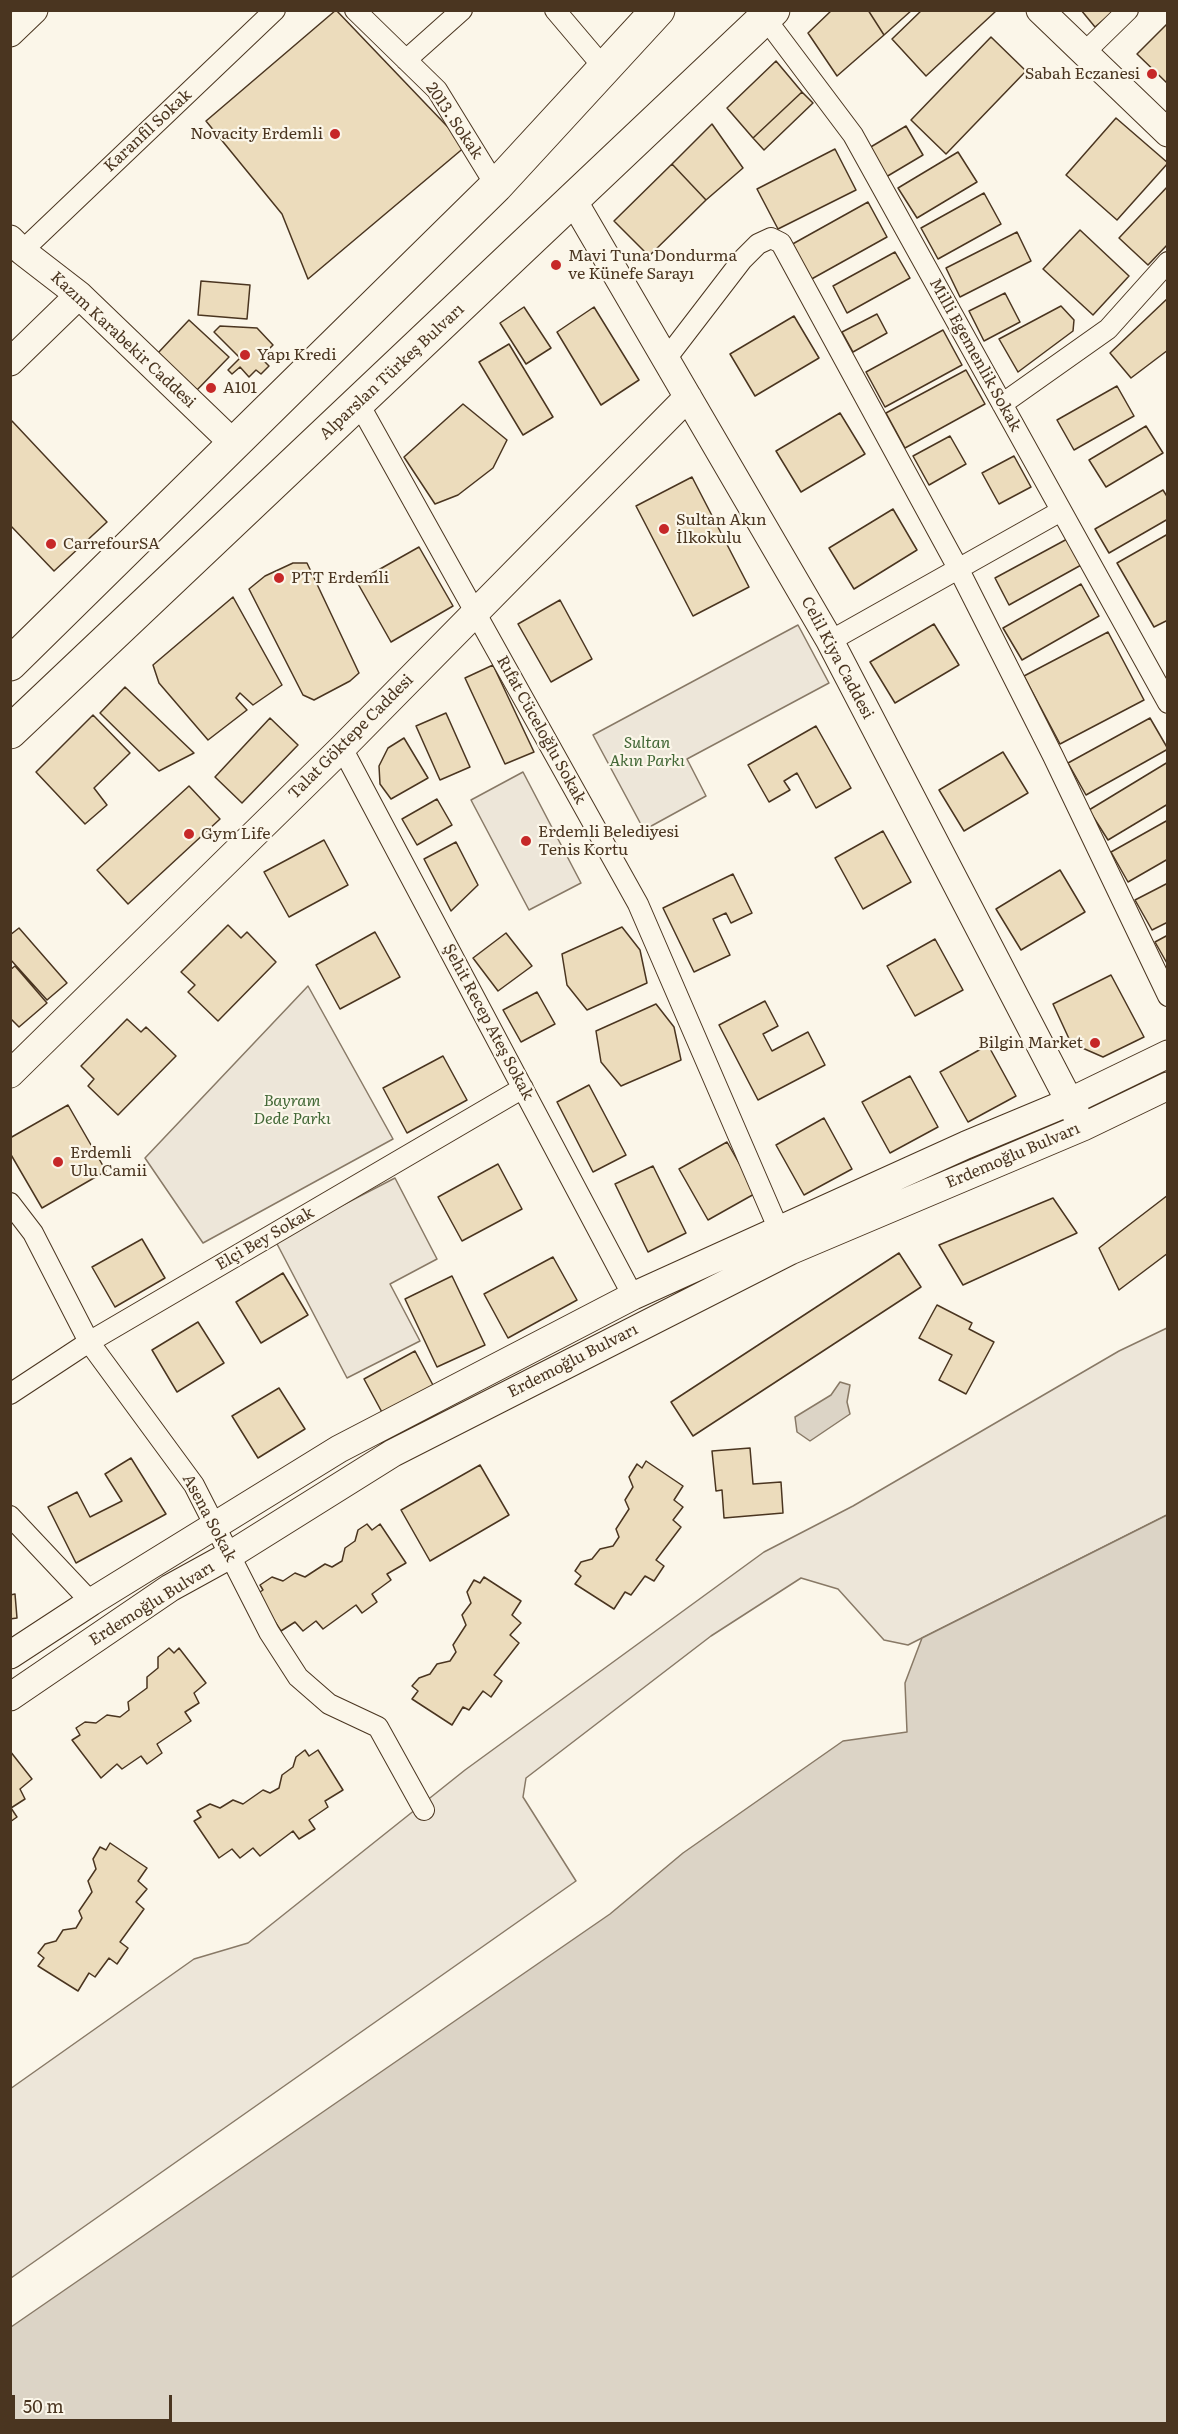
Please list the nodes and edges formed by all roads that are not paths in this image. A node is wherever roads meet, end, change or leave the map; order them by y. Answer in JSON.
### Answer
{"nodes":[{"id":1,"x":34,"y":10,"type":"edge"},
{"id":2,"x":275,"y":10,"type":"edge"},
{"id":3,"x":355,"y":10,"type":"edge"},
{"id":4,"x":462,"y":10,"type":"edge"},
{"id":5,"x":555,"y":10,"type":"edge"},
{"id":6,"x":658,"y":10,"type":"edge"},
{"id":7,"x":1040,"y":10,"type":"edge"},
{"id":8,"x":1128,"y":10,"type":"edge"},
{"id":9,"x":769,"y":14,"type":"edge"},
{"id":10,"x":10,"y":33,"type":"edge"},
{"id":11,"x":1084,"y":52,"type":"junction"},
{"id":12,"x":406,"y":60,"type":"junction"},
{"id":13,"x":605,"y":69,"type":"junction"},
{"id":14,"x":1167,"y":133,"type":"edge"},
{"id":15,"x":496,"y":186,"type":"junction"},
{"id":16,"x":573,"y":200,"type":"junction"},
{"id":17,"x":15,"y":246,"type":"edge"},
{"id":18,"x":1167,"y":262,"type":"edge"},
{"id":19,"x":79,"y":295,"type":"junction"},
{"id":20,"x":666,"y":359,"type":"junction"},
{"id":21,"x":10,"y":362,"type":"edge"},
{"id":22,"x":688,"y":397,"type":"junction"},
{"id":23,"x":358,"y":404,"type":"junction"},
{"id":24,"x":1002,"y":404,"type":"junction"},
{"id":25,"x":233,"y":443,"type":"junction"},
{"id":26,"x":1061,"y":511,"type":"junction"},
{"id":27,"x":959,"y":570,"type":"junction"},
{"id":28,"x":476,"y":613,"type":"junction"},
{"id":29,"x":830,"y":641,"type":"junction"},
{"id":30,"x":10,"y":664,"type":"edge"},
{"id":31,"x":1167,"y":703,"type":"edge"},
{"id":32,"x":10,"y":732,"type":"edge"},
{"id":33,"x":342,"y":748,"type":"junction"},
{"id":34,"x":1167,"y":996,"type":"edge"},
{"id":35,"x":1167,"y":1054,"type":"edge"},
{"id":36,"x":10,"y":1074,"type":"edge"},
{"id":37,"x":1167,"y":1086,"type":"edge"},
{"id":38,"x":523,"y":1088,"type":"junction"},
{"id":39,"x":1069,"y":1102,"type":"junction"},
{"id":40,"x":1083,"y":1127,"type":"junction"},
{"id":41,"x":10,"y":1203,"type":"edge"},
{"id":42,"x":779,"y":1230,"type":"junction"},
{"id":43,"x":633,"y":1296,"type":"junction"},
{"id":44,"x":89,"y":1342,"type":"junction"},
{"id":45,"x":10,"y":1394,"type":"edge"},
{"id":46,"x":10,"y":1516,"type":"edge"},
{"id":47,"x":216,"y":1524,"type":"junction"},
{"id":48,"x":230,"y":1555,"type":"junction"},
{"id":49,"x":91,"y":1602,"type":"junction"},
{"id":50,"x":10,"y":1655,"type":"edge"},
{"id":51,"x":10,"y":1697,"type":"edge"},
{"id":52,"x":424,"y":1810,"type":"dead end"}],
"edges":[{"from":1,"to":10,"type":"street"},
{"from":2,"to":17,"type":"street","name":"Karanfil Sokak"},
{"from":3,"to":12,"type":"street","name":"2013. Sokak"},
{"from":4,"to":12,"type":"street"},
{"from":5,"to":13,"type":"street"},
{"from":6,"to":13,"type":"highway"},
{"from":7,"to":11,"type":"street"},
{"from":8,"to":11,"type":"street"},
{"from":9,"to":16,"type":"highway","name":"Alparslan Türkeş Bulvarı"},
{"from":9,"to":24,"type":"street","name":"Milli Egemenlik Sokak"},
{"from":11,"to":14,"type":"street"},
{"from":12,"to":15,"type":"street","name":"2013. Sokak"},
{"from":13,"to":15,"type":"highway"},
{"from":15,"to":25,"type":"highway"},
{"from":16,"to":20,"type":"street","name":"Celil Kiya Caddesi"},
{"from":16,"to":23,"type":"highway","name":"Alparslan Türkeş Bulvarı"},
{"from":17,"to":19,"type":"street","name":"Kazım Karabekir Caddesi"},
{"from":18,"to":24,"type":"street"},
{"from":19,"to":21,"type":"street"},
{"from":19,"to":25,"type":"street","name":"Kazım Karabekir Caddesi"},
{"from":20,"to":22,"type":"street","name":"Celil Kiya Caddesi"},
{"from":20,"to":27,"type":"street"},
{"from":22,"to":28,"type":"street","name":"Talat Göktepe Caddesi"},
{"from":22,"to":29,"type":"street","name":"Celil Kiya Caddesi"},
{"from":23,"to":28,"type":"street","name":"Rıfat Cüceloğlu Sokak"},
{"from":23,"to":32,"type":"highway","name":"Alparslan Türkeş Bulvarı"},
{"from":24,"to":26,"type":"street","name":"Milli Egemenlik Sokak"},
{"from":25,"to":30,"type":"highway"},
{"from":26,"to":27,"type":"street"},
{"from":26,"to":31,"type":"street","name":"Milli Egemenlik Sokak"},
{"from":27,"to":29,"type":"street"},
{"from":27,"to":34,"type":"street"},
{"from":28,"to":33,"type":"street","name":"Talat Göktepe Caddesi"},
{"from":28,"to":42,"type":"street","name":"Rıfat Cüceloğlu Sokak"},
{"from":29,"to":39,"type":"street","name":"Celil Kiya Caddesi"},
{"from":33,"to":36,"type":"street","name":"Talat Göktepe Caddesi"},
{"from":33,"to":38,"type":"street","name":"Şehit Recep Ateş Sokak"},
{"from":35,"to":39,"type":"street","name":"Erdemoğlu Bulvarı"},
{"from":37,"to":40,"type":"street","name":"Erdemoğlu Bulvarı"},
{"from":38,"to":43,"type":"street","name":"Şehit Recep Ateş Sokak"},
{"from":38,"to":44,"type":"street","name":"Elçi Bey Sokak"},
{"from":39,"to":40,"type":"street","name":"Celil Kiya Caddesi"},
{"from":39,"to":42,"type":"street","name":"Erdemoğlu Bulvarı"},
{"from":40,"to":48,"type":"street","name":"Erdemoğlu Bulvarı"},
{"from":41,"to":44,"type":"street","name":"Asena Sokak"},
{"from":42,"to":43,"type":"street","name":"Erdemoğlu Bulvarı"},
{"from":43,"to":47,"type":"street","name":"Erdemoğlu Bulvarı"},
{"from":44,"to":45,"type":"street","name":"Elçi Bey Sokak"},
{"from":44,"to":47,"type":"street","name":"Asena Sokak"},
{"from":46,"to":49,"type":"street"},
{"from":47,"to":48,"type":"street","name":"Asena Sokak"},
{"from":47,"to":49,"type":"street","name":"Erdemoğlu Bulvarı"},
{"from":48,"to":51,"type":"street","name":"Erdemoğlu Bulvarı"},
{"from":48,"to":52,"type":"street","name":"Asena Sokak"},
{"from":49,"to":50,"type":"street","name":"Erdemoğlu Bulvarı"}]}
